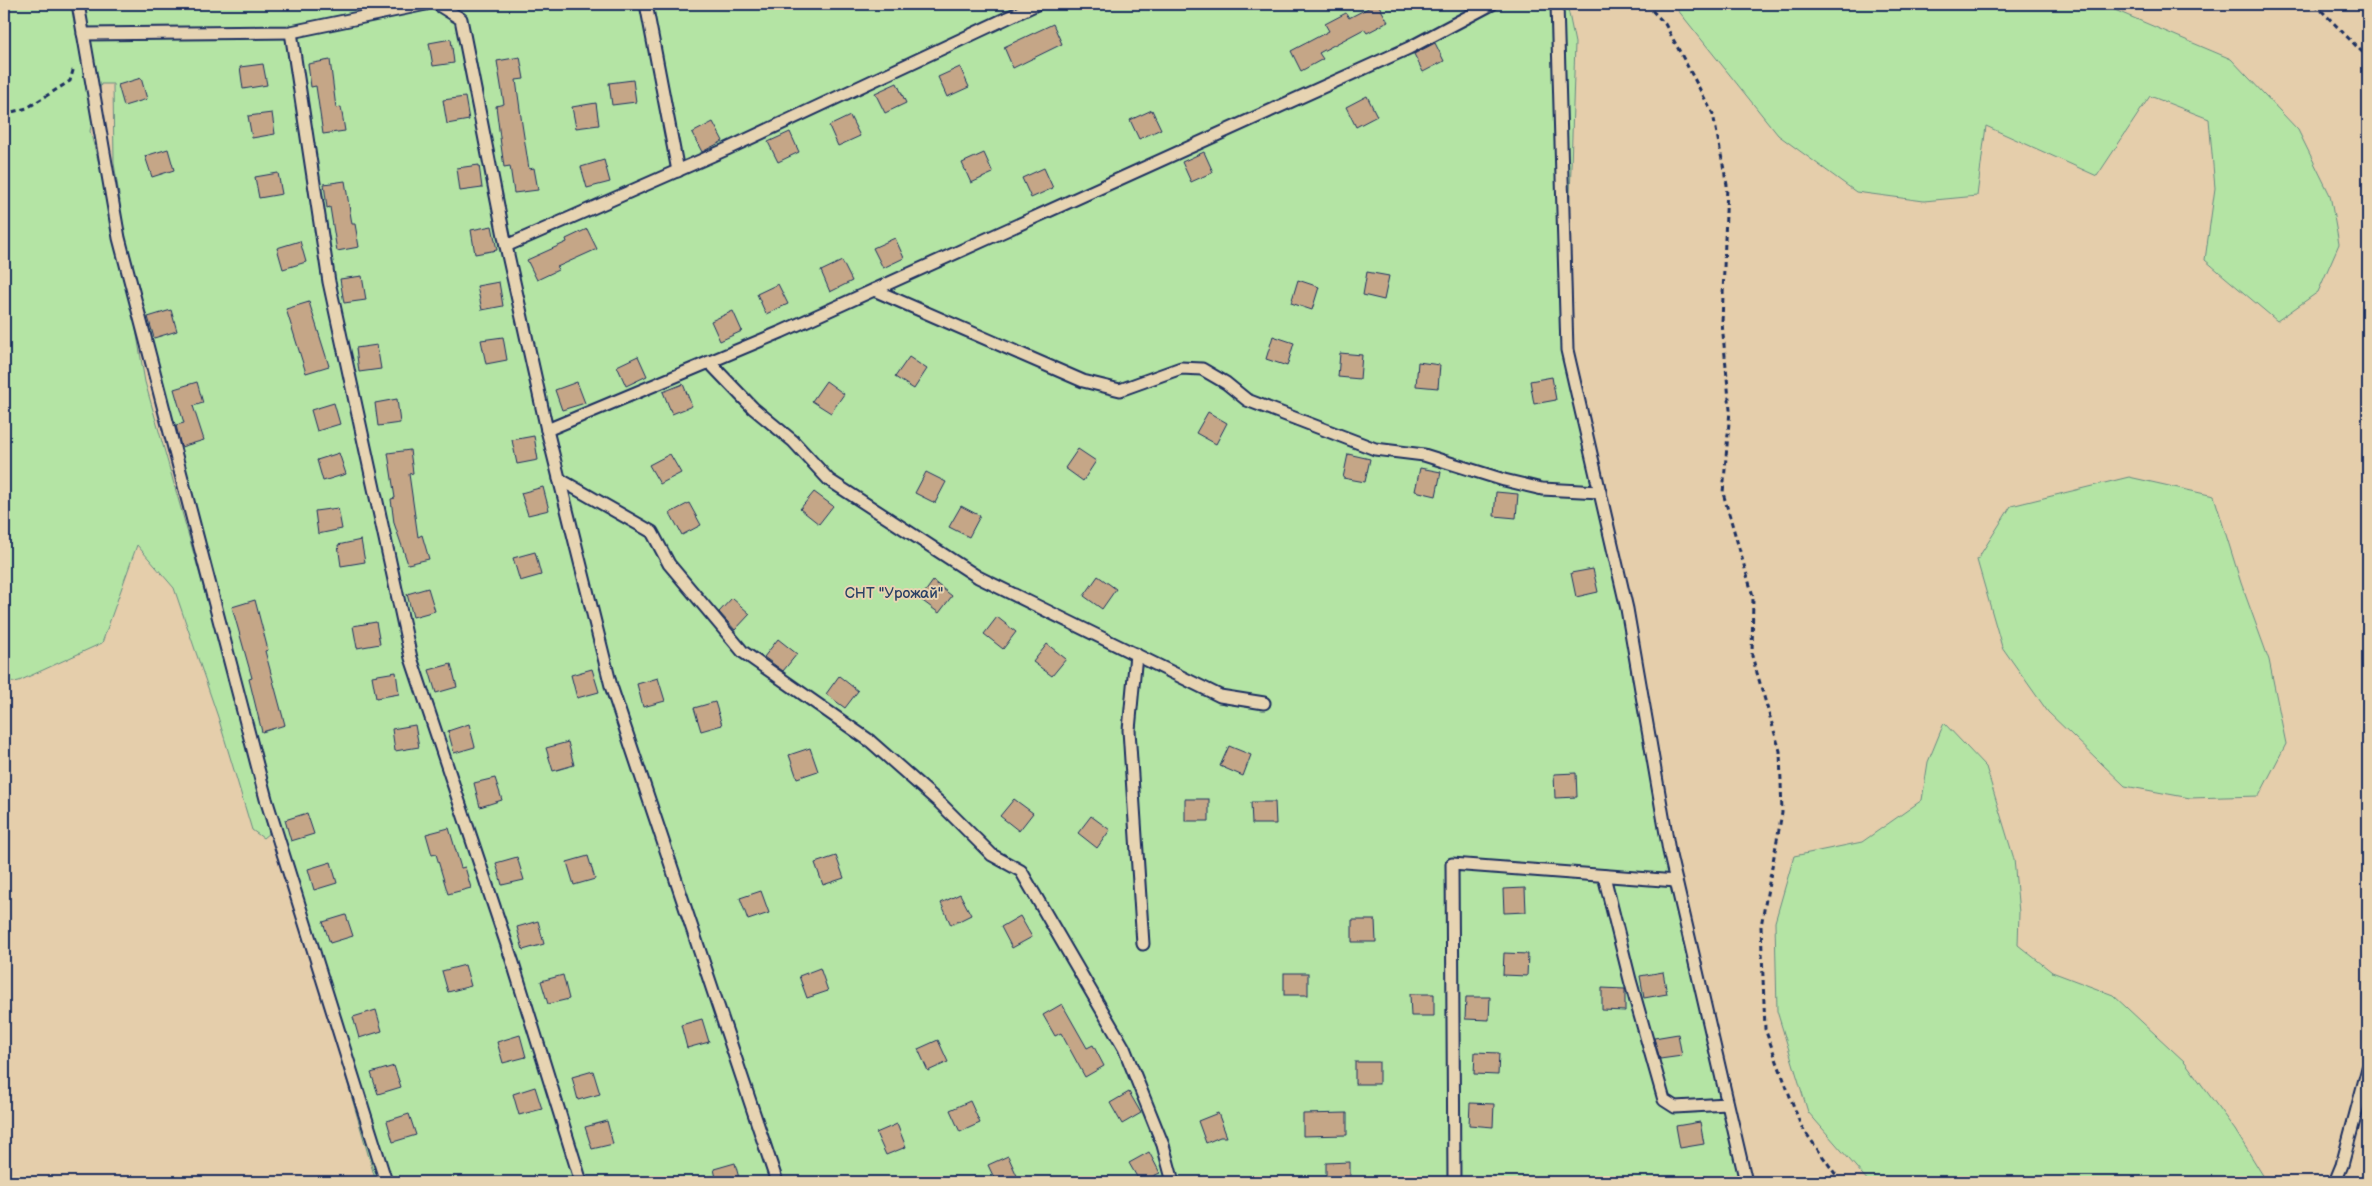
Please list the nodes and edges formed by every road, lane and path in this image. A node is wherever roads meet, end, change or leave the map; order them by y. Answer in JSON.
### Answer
{"nodes":[{"id":1,"x":78,"y":4,"type":"edge"},
{"id":2,"x":426,"y":4,"type":"edge"},
{"id":3,"x":437,"y":4,"type":"edge"},
{"id":4,"x":646,"y":4,"type":"edge"},
{"id":5,"x":1038,"y":4,"type":"edge"},
{"id":6,"x":1492,"y":4,"type":"edge"},
{"id":7,"x":1557,"y":4,"type":"edge"},
{"id":8,"x":1646,"y":4,"type":"edge"},
{"id":9,"x":2315,"y":4,"type":"edge"},
{"id":10,"x":291,"y":32,"type":"junction"},
{"id":11,"x":83,"y":34,"type":"junction"},
{"id":12,"x":2368,"y":58,"type":"edge"},
{"id":13,"x":75,"y":62,"type":"dead end"},
{"id":14,"x":4,"y":114,"type":"edge"},
{"id":15,"x":678,"y":171,"type":"junction"},
{"id":16,"x":506,"y":246,"type":"junction"},
{"id":17,"x":874,"y":290,"type":"junction"},
{"id":18,"x":709,"y":362,"type":"junction"},
{"id":19,"x":547,"y":430,"type":"junction"},
{"id":20,"x":559,"y":479,"type":"junction"},
{"id":21,"x":1600,"y":492,"type":"junction"},
{"id":22,"x":1136,"y":654,"type":"junction"},
{"id":23,"x":1264,"y":704,"type":"dead end"},
{"id":24,"x":1604,"y":876,"type":"junction"},
{"id":25,"x":1676,"y":881,"type":"junction"},
{"id":26,"x":1143,"y":944,"type":"dead end"},
{"id":27,"x":2368,"y":1068,"type":"edge"},
{"id":28,"x":1727,"y":1104,"type":"junction"},
{"id":29,"x":386,"y":1182,"type":"edge"},
{"id":30,"x":581,"y":1182,"type":"edge"},
{"id":31,"x":777,"y":1182,"type":"edge"},
{"id":32,"x":1172,"y":1182,"type":"edge"},
{"id":33,"x":1454,"y":1182,"type":"edge"},
{"id":34,"x":1746,"y":1182,"type":"edge"},
{"id":35,"x":1841,"y":1182,"type":"edge"},
{"id":36,"x":2335,"y":1182,"type":"edge"}],
"edges":[{"from":1,"to":11,"type":"lane"},
{"from":2,"to":10,"type":"lane"},
{"from":3,"to":16,"type":"lane"},
{"from":4,"to":15,"type":"lane"},
{"from":5,"to":15,"type":"lane"},
{"from":6,"to":17,"type":"lane"},
{"from":7,"to":21,"type":"lane"},
{"from":8,"to":35,"type":"path"},
{"from":9,"to":12,"type":"path"},
{"from":10,"to":11,"type":"lane"},
{"from":10,"to":30,"type":"lane"},
{"from":11,"to":29,"type":"lane"},
{"from":13,"to":14,"type":"path"},
{"from":15,"to":16,"type":"lane"},
{"from":16,"to":19,"type":"lane"},
{"from":17,"to":18,"type":"lane"},
{"from":17,"to":21,"type":"lane"},
{"from":18,"to":19,"type":"lane"},
{"from":18,"to":22,"type":"lane"},
{"from":19,"to":20,"type":"lane"},
{"from":20,"to":31,"type":"lane"},
{"from":20,"to":32,"type":"lane"},
{"from":21,"to":25,"type":"lane"},
{"from":22,"to":23,"type":"lane"},
{"from":22,"to":26,"type":"lane"},
{"from":24,"to":25,"type":"lane"},
{"from":24,"to":28,"type":"lane"},
{"from":24,"to":33,"type":"lane"},
{"from":25,"to":28,"type":"lane"},
{"from":27,"to":36,"type":"lane"},
{"from":28,"to":34,"type":"lane"}]}
